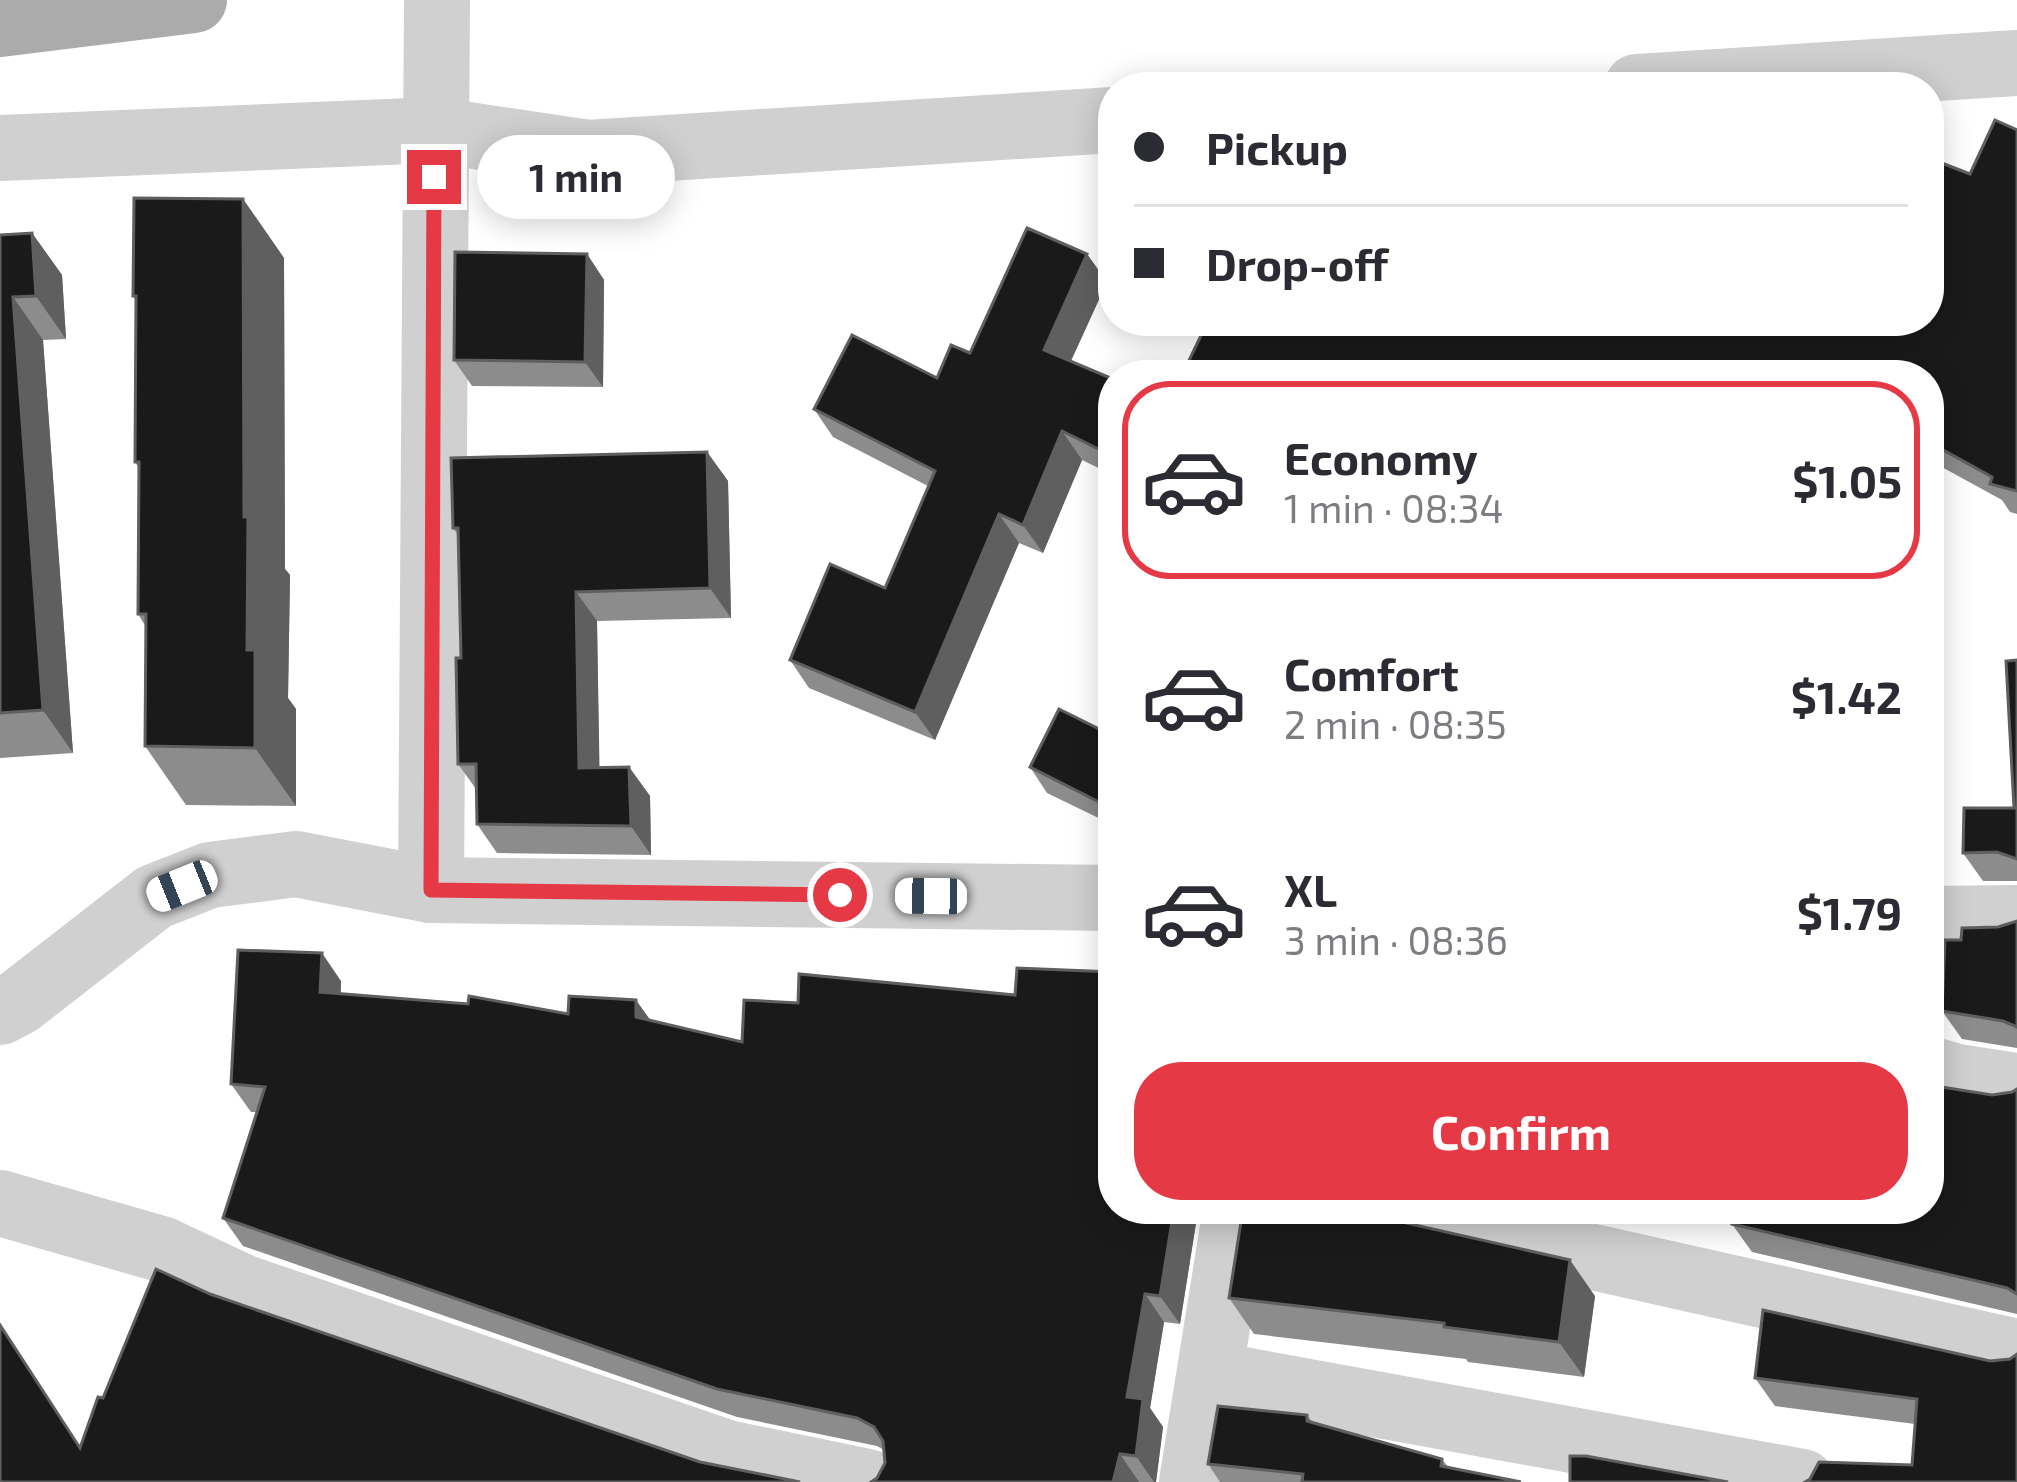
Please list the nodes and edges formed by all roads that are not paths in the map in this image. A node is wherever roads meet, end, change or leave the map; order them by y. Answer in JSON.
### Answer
{"nodes":[{"id":1,"x":194,"y":0,"type":"edge"},
{"id":2,"x":437,"y":0,"type":"edge"},
{"id":3,"x":0,"y":24,"type":"edge"},
{"id":4,"x":2017,"y":63,"type":"edge"},
{"id":5,"x":1874,"y":72,"type":"edge"},
{"id":6,"x":1098,"y":121,"type":"edge"},
{"id":7,"x":434,"y":130,"type":"junction"},
{"id":8,"x":0,"y":148,"type":"edge"},
{"id":9,"x":431,"y":890,"type":"junction"},
{"id":10,"x":1098,"y":898,"type":"edge"},
{"id":11,"x":2017,"y":918,"type":"edge"},
{"id":12,"x":1944,"y":919,"type":"edge"},
{"id":13,"x":0,"y":1012,"type":"edge"},
{"id":14,"x":1944,"y":1073,"type":"edge"},
{"id":15,"x":2017,"y":1086,"type":"edge"},
{"id":16,"x":0,"y":1203,"type":"edge"},
{"id":17,"x":1233,"y":1224,"type":"edge"},
{"id":18,"x":1445,"y":1224,"type":"edge"},
{"id":19,"x":2017,"y":1352,"type":"edge"},
{"id":20,"x":1210,"y":1374,"type":"junction"},
{"id":21,"x":868,"y":1482,"type":"edge"},
{"id":22,"x":1192,"y":1482,"type":"edge"},
{"id":23,"x":1802,"y":1482,"type":"edge"}],
"edges":[{"from":1,"to":3,"type":"main road"},
{"from":2,"to":7,"type":"street"},
{"from":4,"to":5,"type":"street"},
{"from":6,"to":7,"type":"street"},
{"from":7,"to":8,"type":"street"},
{"from":7,"to":9,"type":"street"},
{"from":9,"to":10,"type":"street"},
{"from":9,"to":13,"type":"street"},
{"from":11,"to":12,"type":"street"},
{"from":14,"to":15,"type":"street"},
{"from":16,"to":21,"type":"street"},
{"from":17,"to":20,"type":"street"},
{"from":18,"to":19,"type":"street"},
{"from":20,"to":22,"type":"street"},
{"from":20,"to":23,"type":"street"}]}
